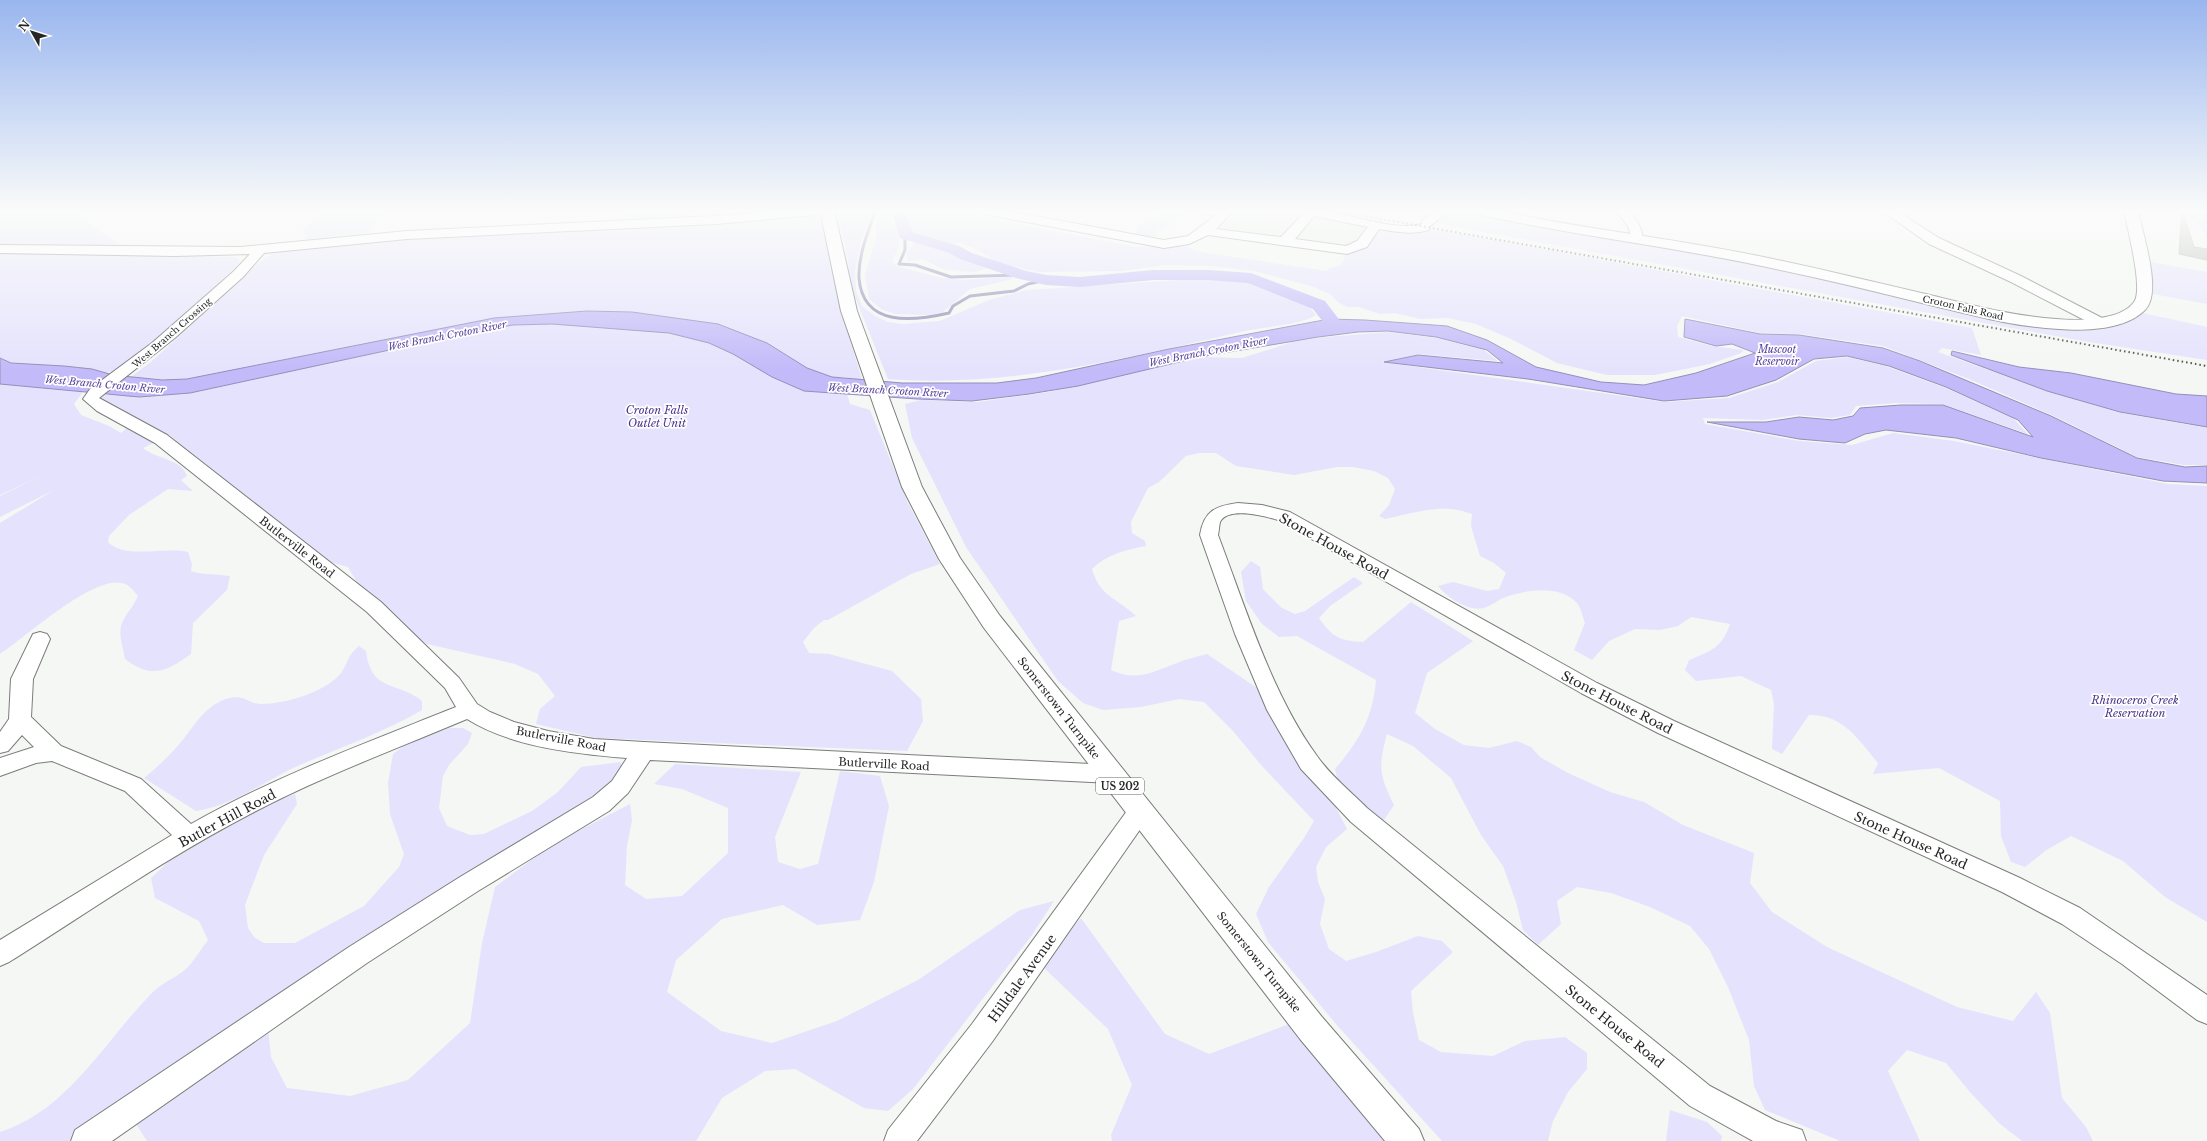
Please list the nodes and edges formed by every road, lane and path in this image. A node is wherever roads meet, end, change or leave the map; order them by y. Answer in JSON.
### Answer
{"nodes":[{"id":1,"x":248,"y":263,"type":"edge"},
{"id":2,"x":838,"y":263,"type":"edge"},
{"id":3,"x":1771,"y":263,"type":"edge"},
{"id":4,"x":1982,"y":263,"type":"edge"},
{"id":5,"x":2141,"y":263,"type":"edge"},
{"id":6,"x":2099,"y":322,"type":"junction"},
{"id":7,"x":96,"y":392,"type":"joint"},
{"id":8,"x":40,"y":639,"type":"dead end"},
{"id":9,"x":469,"y":710,"type":"junction"},
{"id":10,"x":20,"y":719,"type":"junction"},
{"id":11,"x":0,"y":745,"type":"edge"},
{"id":12,"x":644,"y":751,"type":"junction"},
{"id":13,"x":53,"y":752,"type":"junction"},
{"id":14,"x":0,"y":767,"type":"edge"},
{"id":15,"x":1111,"y":774,"type":"junction"},
{"id":16,"x":1140,"y":811,"type":"junction"},
{"id":17,"x":190,"y":837,"type":"junction"},
{"id":18,"x":0,"y":954,"type":"edge"},
{"id":19,"x":2207,"y":1011,"type":"edge"},
{"id":20,"x":86,"y":1141,"type":"edge"},
{"id":21,"x":899,"y":1141,"type":"edge"},
{"id":22,"x":1407,"y":1141,"type":"edge"},
{"id":23,"x":1791,"y":1141,"type":"edge"}],
"edges":[{"from":1,"to":7,"type":"street","name":"West Branch Crossing"},
{"from":2,"to":15,"type":"main road","name":"Somerstown Turnpike","number":"US 202"},
{"from":3,"to":6,"type":"main road","name":"Croton Falls Road"},
{"from":4,"to":6,"type":"street"},
{"from":5,"to":6,"type":"main road","name":"Croton Falls Road"},
{"from":7,"to":9,"type":"street","name":"Butlerville Road"},
{"from":8,"to":10,"type":"street"},
{"from":9,"to":12,"type":"street","name":"Butlerville Road"},
{"from":9,"to":17,"type":"street","name":"Butler Hill Road"},
{"from":10,"to":11,"type":"street"},
{"from":10,"to":13,"type":"street"},
{"from":12,"to":15,"type":"street","name":"Butlerville Road"},
{"from":12,"to":20,"type":"street"},
{"from":13,"to":14,"type":"street"},
{"from":13,"to":17,"type":"street"},
{"from":15,"to":16,"type":"main road","name":"Somerstown Turnpike","number":"US 202"},
{"from":16,"to":21,"type":"street","name":"Hilldale Avenue"},
{"from":16,"to":22,"type":"main road","name":"Somerstown Turnpike","number":"US 202"},
{"from":17,"to":18,"type":"street","name":"Butler Hill Road"},
{"from":19,"to":23,"type":"street","name":"Stone House Road"}]}
